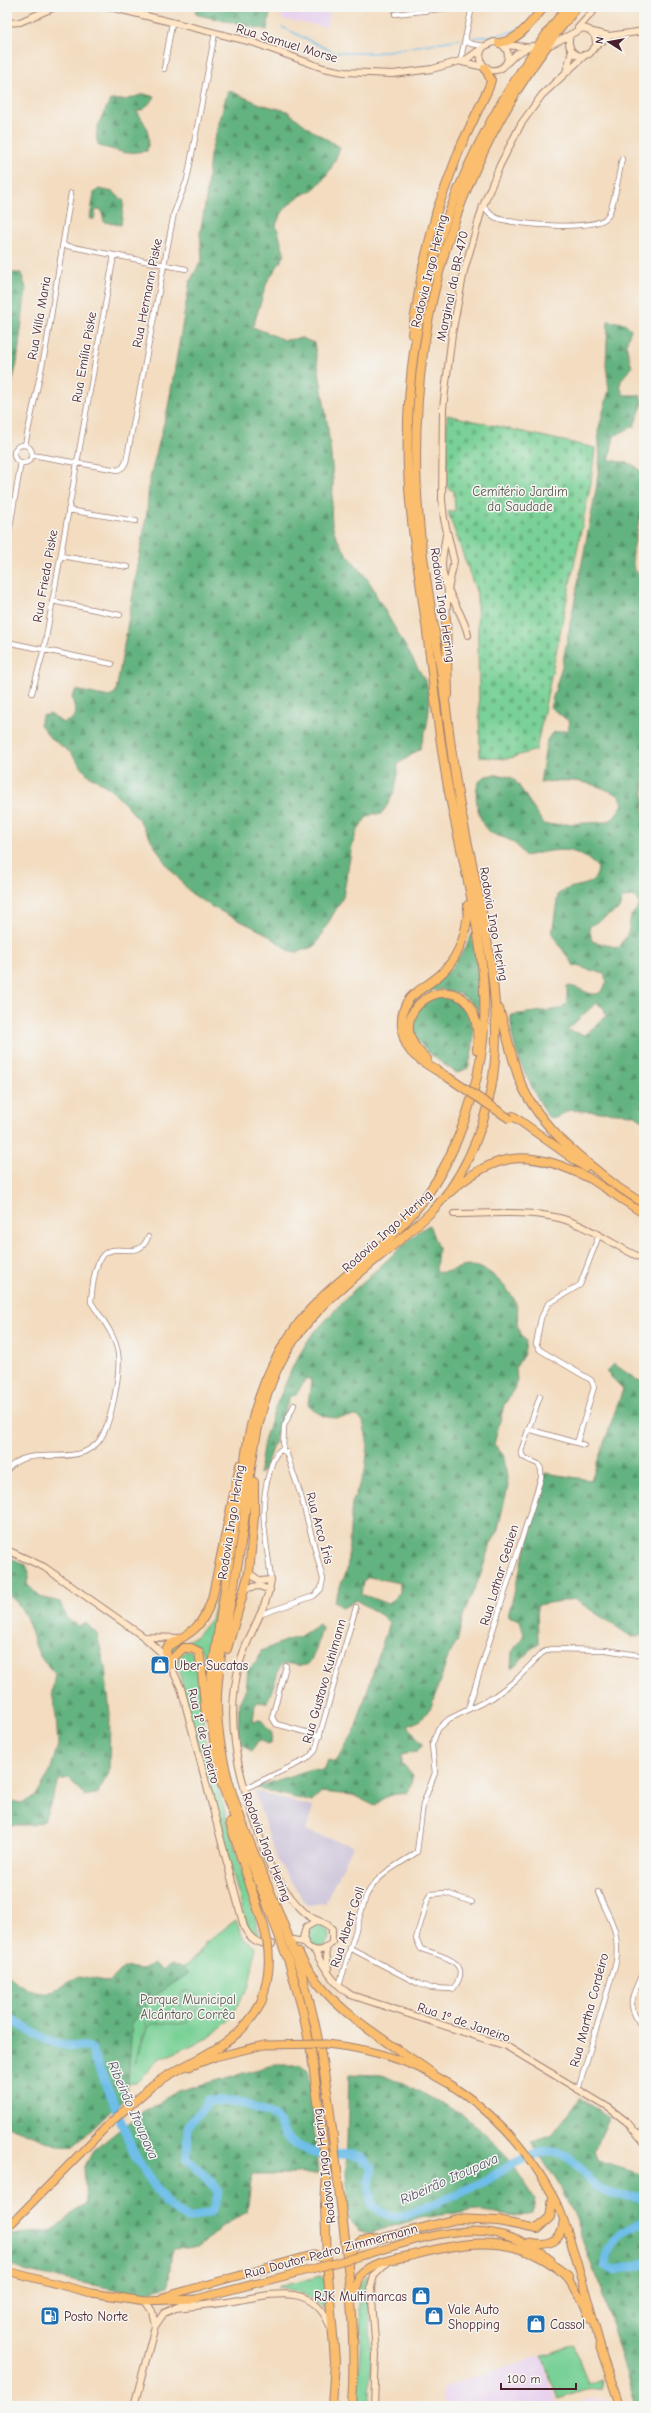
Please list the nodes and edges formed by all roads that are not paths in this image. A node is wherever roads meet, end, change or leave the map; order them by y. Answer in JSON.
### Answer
{"nodes":[{"id":1,"x":55,"y":7,"type":"edge"},
{"id":2,"x":110,"y":7,"type":"edge"},
{"id":3,"x":459,"y":7,"type":"edge"},
{"id":4,"x":472,"y":7,"type":"edge"},
{"id":5,"x":544,"y":7,"type":"edge"},
{"id":6,"x":567,"y":7,"type":"edge"},
{"id":7,"x":577,"y":7,"type":"edge"},
{"id":8,"x":596,"y":8,"type":"edge"},
{"id":9,"x":395,"y":14,"type":"dead end"},
{"id":10,"x":7,"y":23,"type":"edge"},
{"id":11,"x":172,"y":23,"type":"junction"},
{"id":12,"x":578,"y":28,"type":"junction"},
{"id":13,"x":644,"y":30,"type":"edge"},
{"id":14,"x":591,"y":31,"type":"junction"},
{"id":15,"x":215,"y":33,"type":"junction"},
{"id":16,"x":465,"y":34,"type":"junction"},
{"id":17,"x":570,"y":35,"type":"junction"},
{"id":18,"x":609,"y":36,"type":"junction"},
{"id":19,"x":501,"y":44,"type":"junction"},
{"id":20,"x":596,"y":46,"type":"junction"},
{"id":21,"x":483,"y":48,"type":"junction"},
{"id":22,"x":571,"y":51,"type":"junction"},
{"id":23,"x":584,"y":56,"type":"junction"},
{"id":24,"x":460,"y":62,"type":"junction"},
{"id":25,"x":507,"y":63,"type":"junction"},
{"id":26,"x":485,"y":67,"type":"junction"},
{"id":27,"x":164,"y":68,"type":"dead end"},
{"id":28,"x":566,"y":73,"type":"junction"},
{"id":29,"x":622,"y":159,"type":"dead end"},
{"id":30,"x":71,"y":193,"type":"dead end"},
{"id":31,"x":483,"y":206,"type":"junction"},
{"id":32,"x":62,"y":245,"type":"junction"},
{"id":33,"x":114,"y":255,"type":"junction"},
{"id":34,"x":163,"y":265,"type":"junction"},
{"id":35,"x":186,"y":269,"type":"dead end"},
{"id":36,"x":411,"y":379,"type":"junction"},
{"id":37,"x":25,"y":445,"type":"junction"},
{"id":38,"x":7,"y":454,"type":"edge"},
{"id":39,"x":14,"y":454,"type":"junction"},
{"id":40,"x":32,"y":455,"type":"junction"},
{"id":41,"x":21,"y":462,"type":"junction"},
{"id":42,"x":76,"y":462,"type":"junction"},
{"id":43,"x":68,"y":510,"type":"junction"},
{"id":44,"x":136,"y":521,"type":"dead end"},
{"id":45,"x":447,"y":530,"type":"junction"},
{"id":46,"x":7,"y":545,"type":"edge"},
{"id":47,"x":61,"y":556,"type":"junction"},
{"id":48,"x":128,"y":567,"type":"dead end"},
{"id":49,"x":448,"y":590,"type":"junction"},
{"id":50,"x":52,"y":601,"type":"junction"},
{"id":51,"x":120,"y":615,"type":"dead end"},
{"id":52,"x":462,"y":616,"type":"junction"},
{"id":53,"x":446,"y":618,"type":"junction"},
{"id":54,"x":468,"y":635,"type":"dead end"},
{"id":55,"x":7,"y":642,"type":"edge"},
{"id":56,"x":44,"y":649,"type":"junction"},
{"id":57,"x":112,"y":664,"type":"dead end"},
{"id":58,"x":32,"y":693,"type":"dead end"},
{"id":59,"x":447,"y":724,"type":"junction"},
{"id":60,"x":466,"y":874,"type":"junction"},
{"id":61,"x":493,"y":988,"type":"junction"},
{"id":62,"x":450,"y":1076,"type":"junction"},
{"id":63,"x":476,"y":1083,"type":"junction"},
{"id":64,"x":511,"y":1117,"type":"junction"},
{"id":65,"x":589,"y":1178,"type":"junction"},
{"id":66,"x":615,"y":1185,"type":"junction"},
{"id":67,"x":441,"y":1201,"type":"junction"},
{"id":68,"x":644,"y":1204,"type":"edge"},
{"id":69,"x":454,"y":1214,"type":"dead end"},
{"id":70,"x":644,"y":1214,"type":"edge"},
{"id":71,"x":599,"y":1235,"type":"junction"},
{"id":72,"x":148,"y":1237,"type":"dead end"},
{"id":73,"x":644,"y":1259,"type":"edge"},
{"id":74,"x":540,"y":1396,"type":"dead end"},
{"id":75,"x":294,"y":1405,"type":"dead end"},
{"id":76,"x":253,"y":1414,"type":"junction"},
{"id":77,"x":528,"y":1429,"type":"junction"},
{"id":78,"x":577,"y":1443,"type":"junction"},
{"id":79,"x":584,"y":1445,"type":"dead end"},
{"id":80,"x":283,"y":1450,"type":"junction"},
{"id":81,"x":252,"y":1467,"type":"junction"},
{"id":82,"x":7,"y":1470,"type":"edge"},
{"id":83,"x":7,"y":1550,"type":"edge"},
{"id":84,"x":249,"y":1573,"type":"junction"},
{"id":85,"x":271,"y":1580,"type":"junction"},
{"id":86,"x":246,"y":1588,"type":"junction"},
{"id":87,"x":270,"y":1590,"type":"junction"},
{"id":88,"x":356,"y":1608,"type":"dead end"},
{"id":89,"x":259,"y":1615,"type":"junction"},
{"id":90,"x":144,"y":1637,"type":"junction"},
{"id":91,"x":182,"y":1638,"type":"junction"},
{"id":92,"x":644,"y":1656,"type":"edge"},
{"id":93,"x":167,"y":1658,"type":"junction"},
{"id":94,"x":221,"y":1661,"type":"junction"},
{"id":95,"x":172,"y":1666,"type":"junction"},
{"id":96,"x":286,"y":1666,"type":"dead end"},
{"id":97,"x":468,"y":1709,"type":"junction"},
{"id":98,"x":320,"y":1736,"type":"junction"},
{"id":99,"x":217,"y":1764,"type":"junction"},
{"id":100,"x":220,"y":1779,"type":"junction"},
{"id":101,"x":244,"y":1789,"type":"junction"},
{"id":102,"x":598,"y":1892,"type":"dead end"},
{"id":103,"x":472,"y":1902,"type":"dead end"},
{"id":104,"x":302,"y":1910,"type":"junction"},
{"id":105,"x":283,"y":1920,"type":"junction"},
{"id":106,"x":317,"y":1921,"type":"junction"},
{"id":107,"x":306,"y":1927,"type":"junction"},
{"id":108,"x":303,"y":1934,"type":"junction"},
{"id":109,"x":304,"y":1942,"type":"junction"},
{"id":110,"x":272,"y":1944,"type":"dead end"},
{"id":111,"x":350,"y":1948,"type":"junction"},
{"id":112,"x":326,"y":1949,"type":"junction"},
{"id":113,"x":314,"y":1950,"type":"junction"},
{"id":114,"x":644,"y":1969,"type":"edge"},
{"id":115,"x":329,"y":1976,"type":"junction"},
{"id":116,"x":339,"y":1986,"type":"junction"},
{"id":117,"x":644,"y":2030,"type":"edge"},
{"id":118,"x":432,"y":2073,"type":"junction"},
{"id":119,"x":146,"y":2090,"type":"junction"},
{"id":120,"x":578,"y":2090,"type":"junction"},
{"id":121,"x":644,"y":2127,"type":"edge"},
{"id":122,"x":642,"y":2139,"type":"edge"},
{"id":123,"x":553,"y":2198,"type":"junction"},
{"id":124,"x":563,"y":2217,"type":"junction"},
{"id":125,"x":7,"y":2228,"type":"edge"},
{"id":126,"x":526,"y":2243,"type":"junction"},
{"id":127,"x":327,"y":2261,"type":"junction"},
{"id":128,"x":389,"y":2261,"type":"junction"},
{"id":129,"x":7,"y":2271,"type":"edge"},
{"id":130,"x":349,"y":2271,"type":"junction"},
{"id":131,"x":568,"y":2276,"type":"junction"},
{"id":132,"x":196,"y":2299,"type":"junction"},
{"id":133,"x":145,"y":2301,"type":"junction"},
{"id":134,"x":175,"y":2308,"type":"junction"},
{"id":135,"x":155,"y":2326,"type":"junction"},
{"id":136,"x":354,"y":2328,"type":"junction"},
{"id":137,"x":333,"y":2332,"type":"junction"},
{"id":138,"x":602,"y":2352,"type":"junction"},
{"id":139,"x":134,"y":2406,"type":"edge"},
{"id":140,"x":332,"y":2406,"type":"edge"},
{"id":141,"x":352,"y":2406,"type":"edge"},
{"id":142,"x":374,"y":2406,"type":"edge"},
{"id":143,"x":620,"y":2406,"type":"edge"}],
"edges":[{"from":1,"to":10,"type":"street"},
{"from":2,"to":11,"type":"street","name":"Rua Samuel Morse"},
{"from":3,"to":9,"type":"street"},
{"from":4,"to":16,"type":"street"},
{"from":5,"to":19,"type":"highway"},
{"from":6,"to":36,"type":"highway","name":"Rodovia Ingo Hering"},
{"from":7,"to":59,"type":"highway","name":"Rodovia Ingo Hering"},
{"from":8,"to":12,"type":"street"},
{"from":8,"to":14,"type":"street"},
{"from":11,"to":15,"type":"street","name":"Rua Samuel Morse"},
{"from":11,"to":27,"type":"street"},
{"from":12,"to":14,"type":"street"},
{"from":12,"to":17,"type":"street"},
{"from":13,"to":18,"type":"street"},
{"from":14,"to":18,"type":"street"},
{"from":14,"to":20,"type":"street"},
{"from":15,"to":24,"type":"street","name":"Rua Samuel Morse"},
{"from":15,"to":34,"type":"street","name":"Rua Hermann Piske"},
{"from":16,"to":21,"type":"street"},
{"from":16,"to":24,"type":"street"},
{"from":17,"to":22,"type":"street"},
{"from":17,"to":22,"type":"street"},
{"from":18,"to":20,"type":"street"},
{"from":19,"to":21,"type":"street"},
{"from":19,"to":25,"type":"street"},
{"from":19,"to":25,"type":"street"},
{"from":20,"to":23,"type":"street"},
{"from":21,"to":24,"type":"street","name":"Rua Samuel Morse"},
{"from":21,"to":26,"type":"street"},
{"from":22,"to":23,"type":"street"},
{"from":22,"to":28,"type":"street"},
{"from":23,"to":28,"type":"street","name":"Marginal da BR-470"},
{"from":24,"to":26,"type":"street","name":"Rua Samuel Morse"},
{"from":25,"to":26,"type":"street"},
{"from":26,"to":36,"type":"highway"},
{"from":28,"to":31,"type":"street","name":"Marginal da BR-470"},
{"from":29,"to":31,"type":"street"},
{"from":30,"to":32,"type":"street","name":"Rua Villa Maria"},
{"from":31,"to":45,"type":"street","name":"Marginal da BR-470"},
{"from":32,"to":33,"type":"street"},
{"from":32,"to":37,"type":"street","name":"Rua Villa Maria"},
{"from":33,"to":34,"type":"street"},
{"from":33,"to":42,"type":"street","name":"Rua Emília Piske"},
{"from":34,"to":35,"type":"street"},
{"from":34,"to":42,"type":"street","name":"Rua Hermann Piske"},
{"from":36,"to":60,"type":"highway","name":"Rodovia Ingo Hering"},
{"from":37,"to":39,"type":"street"},
{"from":37,"to":40,"type":"street"},
{"from":38,"to":39,"type":"street"},
{"from":39,"to":41,"type":"street"},
{"from":40,"to":41,"type":"street"},
{"from":40,"to":42,"type":"street","name":"Rua Hermann Piske"},
{"from":41,"to":46,"type":"street"},
{"from":42,"to":43,"type":"street","name":"Rua Frieda Piske"},
{"from":43,"to":44,"type":"street"},
{"from":43,"to":47,"type":"street","name":"Rua Frieda Piske"},
{"from":45,"to":49,"type":"street"},
{"from":45,"to":49,"type":"street"},
{"from":47,"to":48,"type":"street"},
{"from":47,"to":50,"type":"street","name":"Rua Frieda Piske"},
{"from":49,"to":52,"type":"street"},
{"from":49,"to":53,"type":"street"},
{"from":50,"to":51,"type":"street"},
{"from":50,"to":56,"type":"street","name":"Rua Frieda Piske"},
{"from":52,"to":53,"type":"street"},
{"from":52,"to":54,"type":"street"},
{"from":53,"to":59,"type":"highway"},
{"from":55,"to":56,"type":"street"},
{"from":56,"to":57,"type":"street"},
{"from":56,"to":58,"type":"street","name":"Rua Frieda Piske"},
{"from":59,"to":61,"type":"highway","name":"Rodovia Ingo Hering"},
{"from":60,"to":62,"type":"highway"},
{"from":60,"to":63,"type":"highway","name":"Rodovia Ingo Hering"},
{"from":61,"to":66,"type":"highway"},
{"from":61,"to":67,"type":"highway","name":"Rodovia Ingo Hering"},
{"from":62,"to":63,"type":"highway"},
{"from":62,"to":64,"type":"highway","bridge":true},
{"from":63,"to":76,"type":"highway","name":"Rodovia Ingo Hering"},
{"from":64,"to":65,"type":"highway"},
{"from":64,"to":66,"type":"highway"},
{"from":65,"to":67,"type":"highway"},
{"from":65,"to":70,"type":"main road"},
{"from":66,"to":68,"type":"main road"},
{"from":67,"to":81,"type":"highway","name":"Rodovia Ingo Hering"},
{"from":69,"to":71,"type":"street"},
{"from":71,"to":73,"type":"street"},
{"from":71,"to":78,"type":"street"},
{"from":72,"to":82,"type":"street"},
{"from":74,"to":77,"type":"street"},
{"from":75,"to":80,"type":"street"},
{"from":76,"to":91,"type":"highway"},
{"from":76,"to":99,"type":"highway","name":"Rodovia Ingo Hering"},
{"from":77,"to":78,"type":"street"},
{"from":77,"to":97,"type":"street","name":"Rua Lothar Gebien"},
{"from":78,"to":79,"type":"street"},
{"from":80,"to":85,"type":"street"},
{"from":80,"to":89,"type":"street","name":"Rua Arco Íris"},
{"from":81,"to":84,"type":"highway"},
{"from":81,"to":94,"type":"highway","name":"Rodovia Ingo Hering"},
{"from":83,"to":90,"type":"street","name":"Rua 1º de Janeiro"},
{"from":84,"to":85,"type":"street"},
{"from":84,"to":86,"type":"highway"},
{"from":85,"to":87,"type":"street"},
{"from":86,"to":87,"type":"street"},
{"from":86,"to":94,"type":"highway"},
{"from":87,"to":89,"type":"street"},
{"from":88,"to":98,"type":"street","name":"Rua Gustavo Kuhlmann"},
{"from":89,"to":101,"type":"street"},
{"from":90,"to":91,"type":"street"},
{"from":90,"to":93,"type":"street","name":"Rua 1º de Janeiro"},
{"from":91,"to":93,"type":"highway"},
{"from":92,"to":97,"type":"street","name":"Rua Albert Goll"},
{"from":93,"to":95,"type":"street","name":"Rua 1º de Janeiro"},
{"from":94,"to":105,"type":"highway","name":"Rodovia Ingo Hering"},
{"from":95,"to":99,"type":"highway"},
{"from":95,"to":110,"type":"street","name":"Rua 1º de Janeiro"},
{"from":96,"to":98,"type":"street"},
{"from":97,"to":111,"type":"street","name":"Rua Albert Goll"},
{"from":98,"to":101,"type":"street","name":"Rua Gustavo Kuhlmann"},
{"from":99,"to":100,"type":"highway","name":"Rodovia Ingo Hering"},
{"from":100,"to":119,"type":"highway","bridge":true},
{"from":100,"to":127,"type":"highway","name":"Rodovia Ingo Hering"},
{"from":101,"to":104,"type":"street"},
{"from":102,"to":120,"type":"street","name":"Rua Martha Cordeiro"},
{"from":103,"to":111,"type":"street"},
{"from":104,"to":106,"type":"street"},
{"from":104,"to":107,"type":"street"},
{"from":105,"to":118,"type":"highway"},
{"from":105,"to":130,"type":"highway","name":"Rodovia Ingo Hering"},
{"from":106,"to":107,"type":"street"},
{"from":106,"to":112,"type":"street"},
{"from":107,"to":108,"type":"street"},
{"from":108,"to":109,"type":"street"},
{"from":108,"to":109,"type":"street"},
{"from":109,"to":113,"type":"street"},
{"from":111,"to":116,"type":"street","name":"Rua Albert Goll"},
{"from":112,"to":113,"type":"street"},
{"from":112,"to":115,"type":"street"},
{"from":113,"to":115,"type":"street","name":"Rua 1º de Janeiro"},
{"from":114,"to":117,"type":"street"},
{"from":115,"to":116,"type":"street","name":"Rua 1º de Janeiro"},
{"from":116,"to":120,"type":"street","name":"Rua 1º de Janeiro"},
{"from":118,"to":119,"type":"main road","name":"Rua Doutor Pedro Zimmermann","bridge":true},
{"from":118,"to":123,"type":"main road","name":"Rua Doutor Pedro Zimmermann"},
{"from":119,"to":125,"type":"main road","name":"Rua Doutor Pedro Zimmermann"},
{"from":120,"to":122,"type":"street","name":"Rua 1º de Janeiro"},
{"from":121,"to":122,"type":"street"},
{"from":123,"to":124,"type":"main road","name":"Rua Doutor Pedro Zimmermann"},
{"from":123,"to":130,"type":"highway"},
{"from":124,"to":126,"type":"main road"},
{"from":124,"to":138,"type":"main road","name":"Rua Doutor Pedro Zimmermann"},
{"from":126,"to":131,"type":"main road","name":"Rua Doutor Pedro Zimmermann"},
{"from":126,"to":132,"type":"main road","name":"Rua Doutor Pedro Zimmermann","bridge":true},
{"from":127,"to":133,"type":"main road"},
{"from":127,"to":137,"type":"highway"},
{"from":128,"to":131,"type":"highway"},
{"from":128,"to":136,"type":"highway"},
{"from":128,"to":142,"type":"street"},
{"from":129,"to":133,"type":"main road","name":"Rua Doutor Pedro Zimmermann"},
{"from":130,"to":136,"type":"highway","name":"Rodovia Ingo Hering"},
{"from":131,"to":138,"type":"main road","name":"Rua Doutor Pedro Zimmermann"},
{"from":132,"to":133,"type":"main road","name":"Rua Doutor Pedro Zimmermann"},
{"from":132,"to":134,"type":"street"},
{"from":133,"to":135,"type":"street"},
{"from":134,"to":135,"type":"street"},
{"from":134,"to":137,"type":"street"},
{"from":135,"to":139,"type":"street"},
{"from":136,"to":141,"type":"highway","name":"Rodovia Ingo Hering"},
{"from":137,"to":140,"type":"highway"},
{"from":138,"to":143,"type":"main road","name":"Rua Doutor Pedro Zimmermann"}]}
